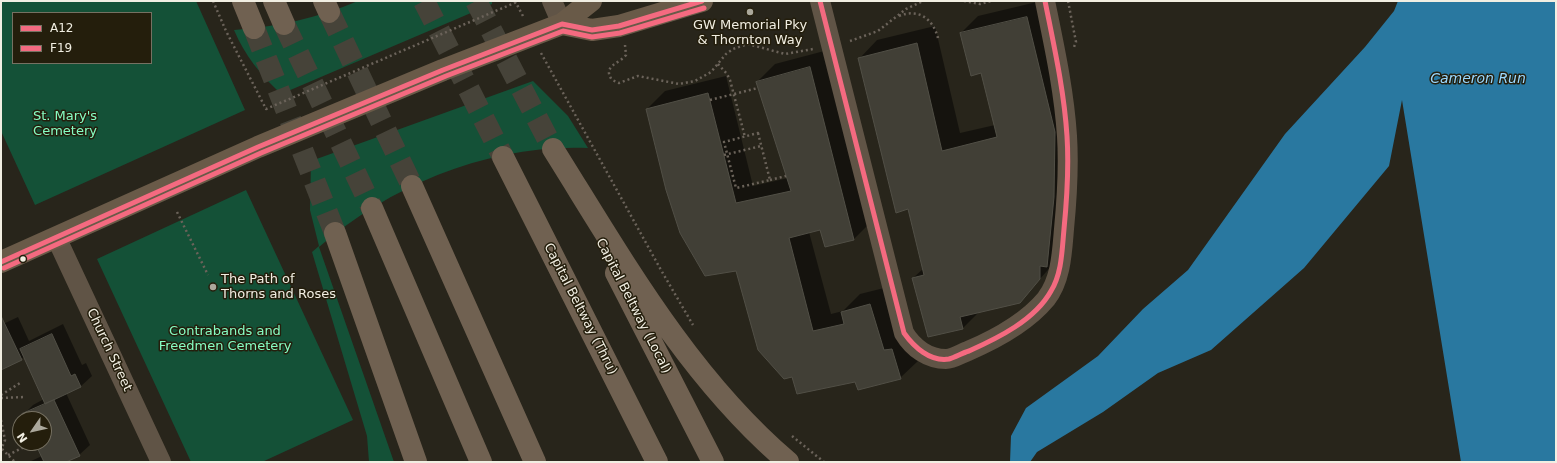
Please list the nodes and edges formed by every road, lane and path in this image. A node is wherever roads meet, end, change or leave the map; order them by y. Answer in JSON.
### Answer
{"nodes":[{"id":1,"x":213,"y":1,"type":"edge"},
{"id":2,"x":243,"y":1,"type":"edge"},
{"id":3,"x":274,"y":1,"type":"edge"},
{"id":4,"x":517,"y":1,"type":"edge"},
{"id":5,"x":552,"y":1,"type":"edge"},
{"id":6,"x":592,"y":1,"type":"edge"},
{"id":7,"x":702,"y":1,"type":"edge"},
{"id":8,"x":820,"y":1,"type":"edge"},
{"id":9,"x":923,"y":1,"type":"edge"},
{"id":10,"x":964,"y":1,"type":"edge"},
{"id":11,"x":991,"y":1,"type":"edge"},
{"id":12,"x":1045,"y":1,"type":"edge"},
{"id":13,"x":521,"y":14,"type":"dead end"},
{"id":14,"x":896,"y":18,"type":"junction"},
{"id":15,"x":284,"y":24,"type":"tunnel mouth"},
{"id":16,"x":562,"y":24,"type":"junction"},
{"id":17,"x":254,"y":28,"type":"tunnel mouth"},
{"id":18,"x":938,"y":38,"type":"dead end"},
{"id":19,"x":845,"y":42,"type":"dead end"},
{"id":20,"x":625,"y":45,"type":"dead end"},
{"id":21,"x":819,"y":48,"type":"dead end"},
{"id":22,"x":546,"y":63,"type":"dead end"},
{"id":23,"x":718,"y":64,"type":"junction"},
{"id":24,"x":758,"y":88,"type":"dead end"},
{"id":25,"x":734,"y":94,"type":"junction"},
{"id":26,"x":710,"y":100,"type":"dead end"},
{"id":27,"x":745,"y":137,"type":"junction"},
{"id":28,"x":761,"y":146,"type":"junction"},
{"id":29,"x":728,"y":154,"type":"junction"},
{"id":30,"x":724,"y":155,"type":"dead end"},
{"id":31,"x":503,"y":157,"type":"tunnel mouth"},
{"id":32,"x":786,"y":176,"type":"dead end"},
{"id":33,"x":770,"y":180,"type":"junction"},
{"id":34,"x":412,"y":186,"type":"tunnel mouth"},
{"id":35,"x":372,"y":208,"type":"tunnel mouth"},
{"id":36,"x":177,"y":212,"type":"dead end"},
{"id":37,"x":335,"y":233,"type":"tunnel mouth"},
{"id":38,"x":56,"y":237,"type":"junction"},
{"id":39,"x":1,"y":262,"type":"edge"},
{"id":40,"x":208,"y":276,"type":"dead end"},
{"id":41,"x":696,"y":330,"type":"dead end"},
{"id":42,"x":20,"y":383,"type":"dead end"},
{"id":43,"x":1,"y":396,"type":"edge"},
{"id":44,"x":25,"y":398,"type":"dead end"},
{"id":45,"x":1,"y":420,"type":"edge"},
{"id":46,"x":786,"y":431,"type":"dead end"},
{"id":47,"x":1,"y":449,"type":"edge"},
{"id":48,"x":16,"y":451,"type":"edge"},
{"id":49,"x":8,"y":455,"type":"junction"},
{"id":50,"x":15,"y":462,"type":"edge"},
{"id":51,"x":161,"y":462,"type":"edge"},
{"id":52,"x":416,"y":462,"type":"edge"},
{"id":53,"x":481,"y":462,"type":"edge"},
{"id":54,"x":535,"y":462,"type":"edge"},
{"id":55,"x":657,"y":462,"type":"edge"},
{"id":56,"x":713,"y":462,"type":"edge"},
{"id":57,"x":788,"y":462,"type":"edge"},
{"id":58,"x":824,"y":462,"type":"edge"}],
"edges":[{"from":1,"to":4,"type":"path"},
{"from":2,"to":17,"type":"highway"},
{"from":3,"to":15,"type":"highway"},
{"from":4,"to":13,"type":"path"},
{"from":5,"to":16,"type":"street"},
{"from":6,"to":16,"type":"main road"},
{"from":7,"to":16,"type":"main road"},
{"from":8,"to":12,"type":"street"},
{"from":9,"to":14,"type":"path"},
{"from":10,"to":11,"type":"path"},
{"from":14,"to":18,"type":"path"},
{"from":14,"to":19,"type":"path"},
{"from":16,"to":38,"type":"main road"},
{"from":20,"to":23,"type":"path"},
{"from":21,"to":23,"type":"path"},
{"from":22,"to":41,"type":"path"},
{"from":23,"to":25,"type":"path"},
{"from":24,"to":25,"type":"path"},
{"from":25,"to":26,"type":"path"},
{"from":25,"to":27,"type":"path"},
{"from":27,"to":28,"type":"path"},
{"from":27,"to":29,"type":"path"},
{"from":28,"to":29,"type":"path"},
{"from":28,"to":33,"type":"path"},
{"from":29,"to":30,"type":"path"},
{"from":29,"to":33,"type":"path"},
{"from":31,"to":55,"type":"highway","name":"Capital Beltway (Thru)"},
{"from":32,"to":33,"type":"path"},
{"from":34,"to":54,"type":"highway"},
{"from":35,"to":53,"type":"highway"},
{"from":36,"to":40,"type":"path"},
{"from":37,"to":52,"type":"highway"},
{"from":38,"to":39,"type":"main road"},
{"from":38,"to":51,"type":"street","name":"Church Street"},
{"from":42,"to":43,"type":"path"},
{"from":43,"to":44,"type":"path"},
{"from":45,"to":47,"type":"path"},
{"from":46,"to":58,"type":"path"},
{"from":47,"to":49,"type":"path"},
{"from":48,"to":49,"type":"path"},
{"from":49,"to":50,"type":"path"},
{"from":56,"to":57,"type":"highway","name":"Capital Beltway (Local)"}]}
